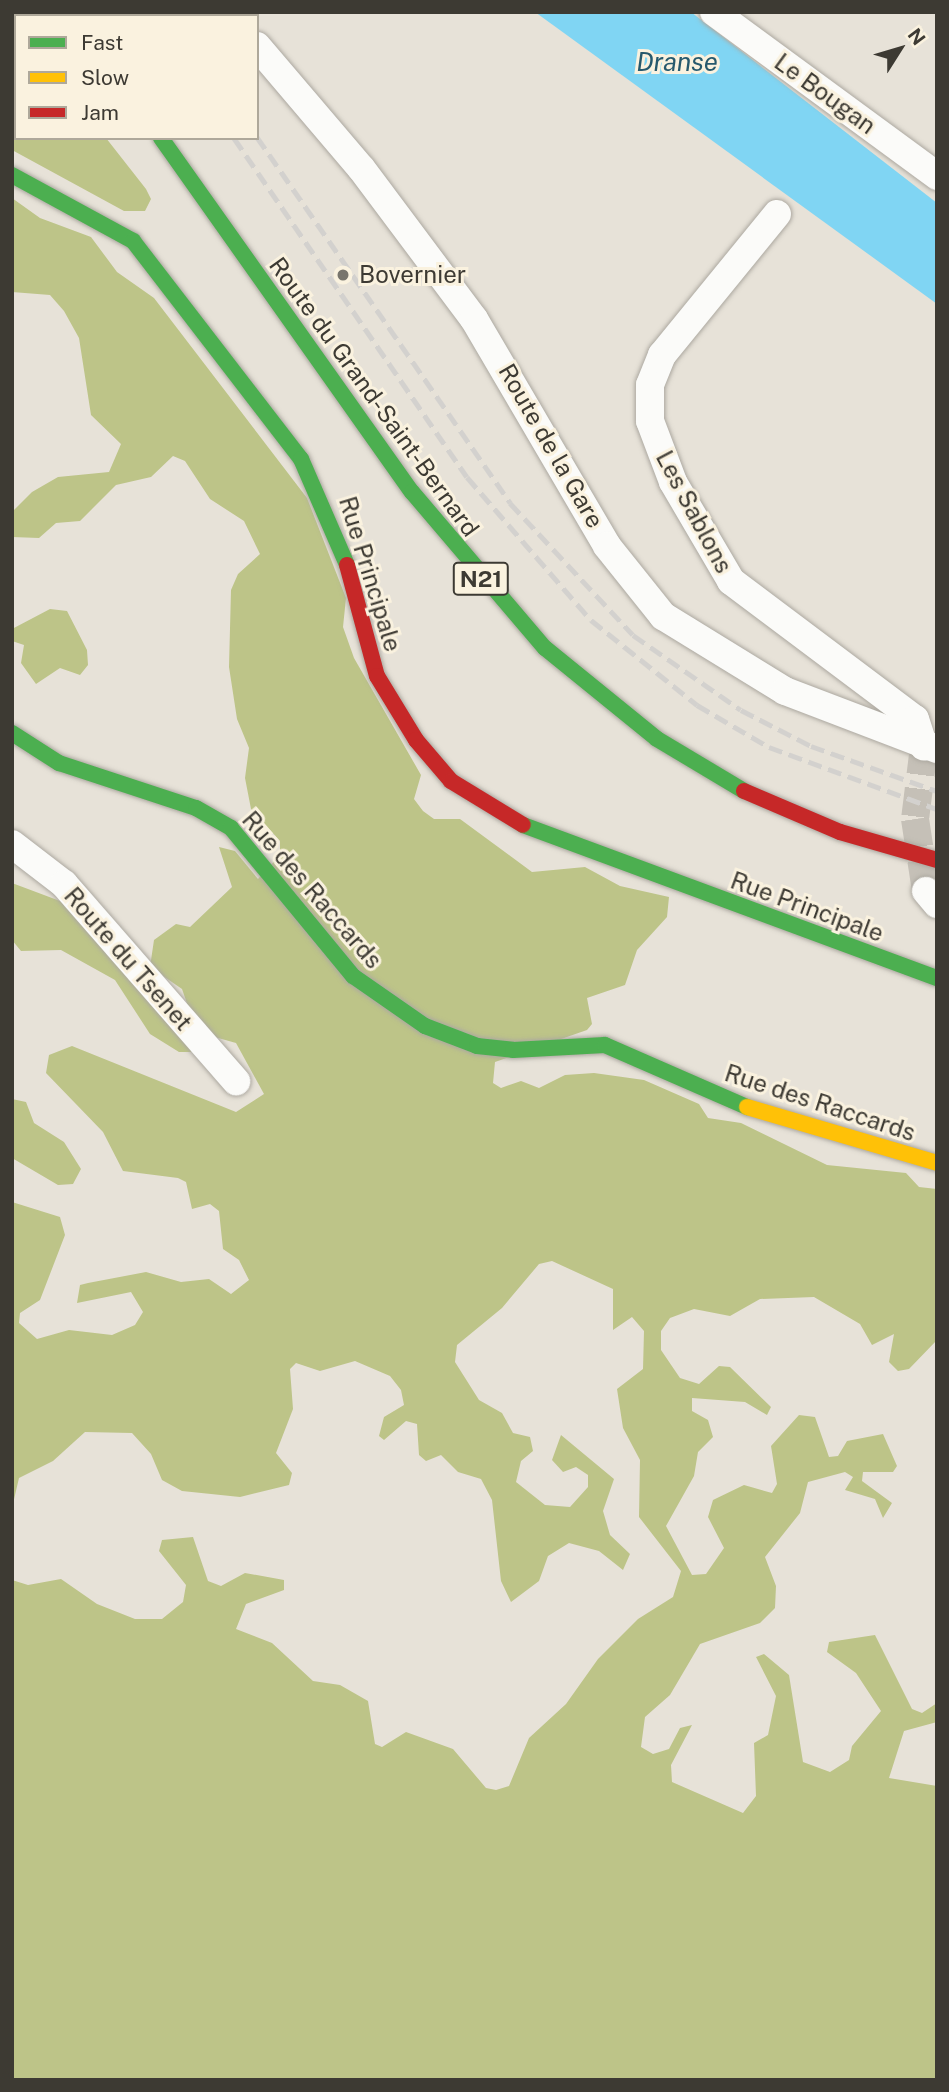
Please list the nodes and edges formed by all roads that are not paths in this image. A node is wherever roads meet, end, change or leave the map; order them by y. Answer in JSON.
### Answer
{"nodes":[{"id":1,"x":714,"y":12,"type":"edge"},
{"id":2,"x":259,"y":48,"type":"edge"},
{"id":3,"x":162,"y":140,"type":"edge"},
{"id":4,"x":12,"y":175,"type":"edge"},
{"id":5,"x":937,"y":176,"type":"edge"},
{"id":6,"x":776,"y":214,"type":"dead end"},
{"id":7,"x":12,"y":733,"type":"edge"},
{"id":8,"x":930,"y":748,"type":"edge"},
{"id":9,"x":12,"y":844,"type":"edge"},
{"id":10,"x":937,"y":860,"type":"edge"},
{"id":11,"x":937,"y":978,"type":"edge"},
{"id":12,"x":236,"y":1081,"type":"dead end"},
{"id":13,"x":937,"y":1163,"type":"edge"}],
"edges":[{"from":1,"to":5,"type":"street","name":"Le Bougan"},
{"from":2,"to":8,"type":"street","name":"Route de la Gare"},
{"from":3,"to":10,"type":"street","name":"Route du Grand-Saint-Bernard","number":"N21"},
{"from":4,"to":11,"type":"street","name":"Rue Principale"},
{"from":6,"to":8,"type":"street","name":"Les Sablons"},
{"from":7,"to":13,"type":"street","name":"Rue des Raccards"},
{"from":9,"to":12,"type":"street","name":"Route du Tsenet"}]}
